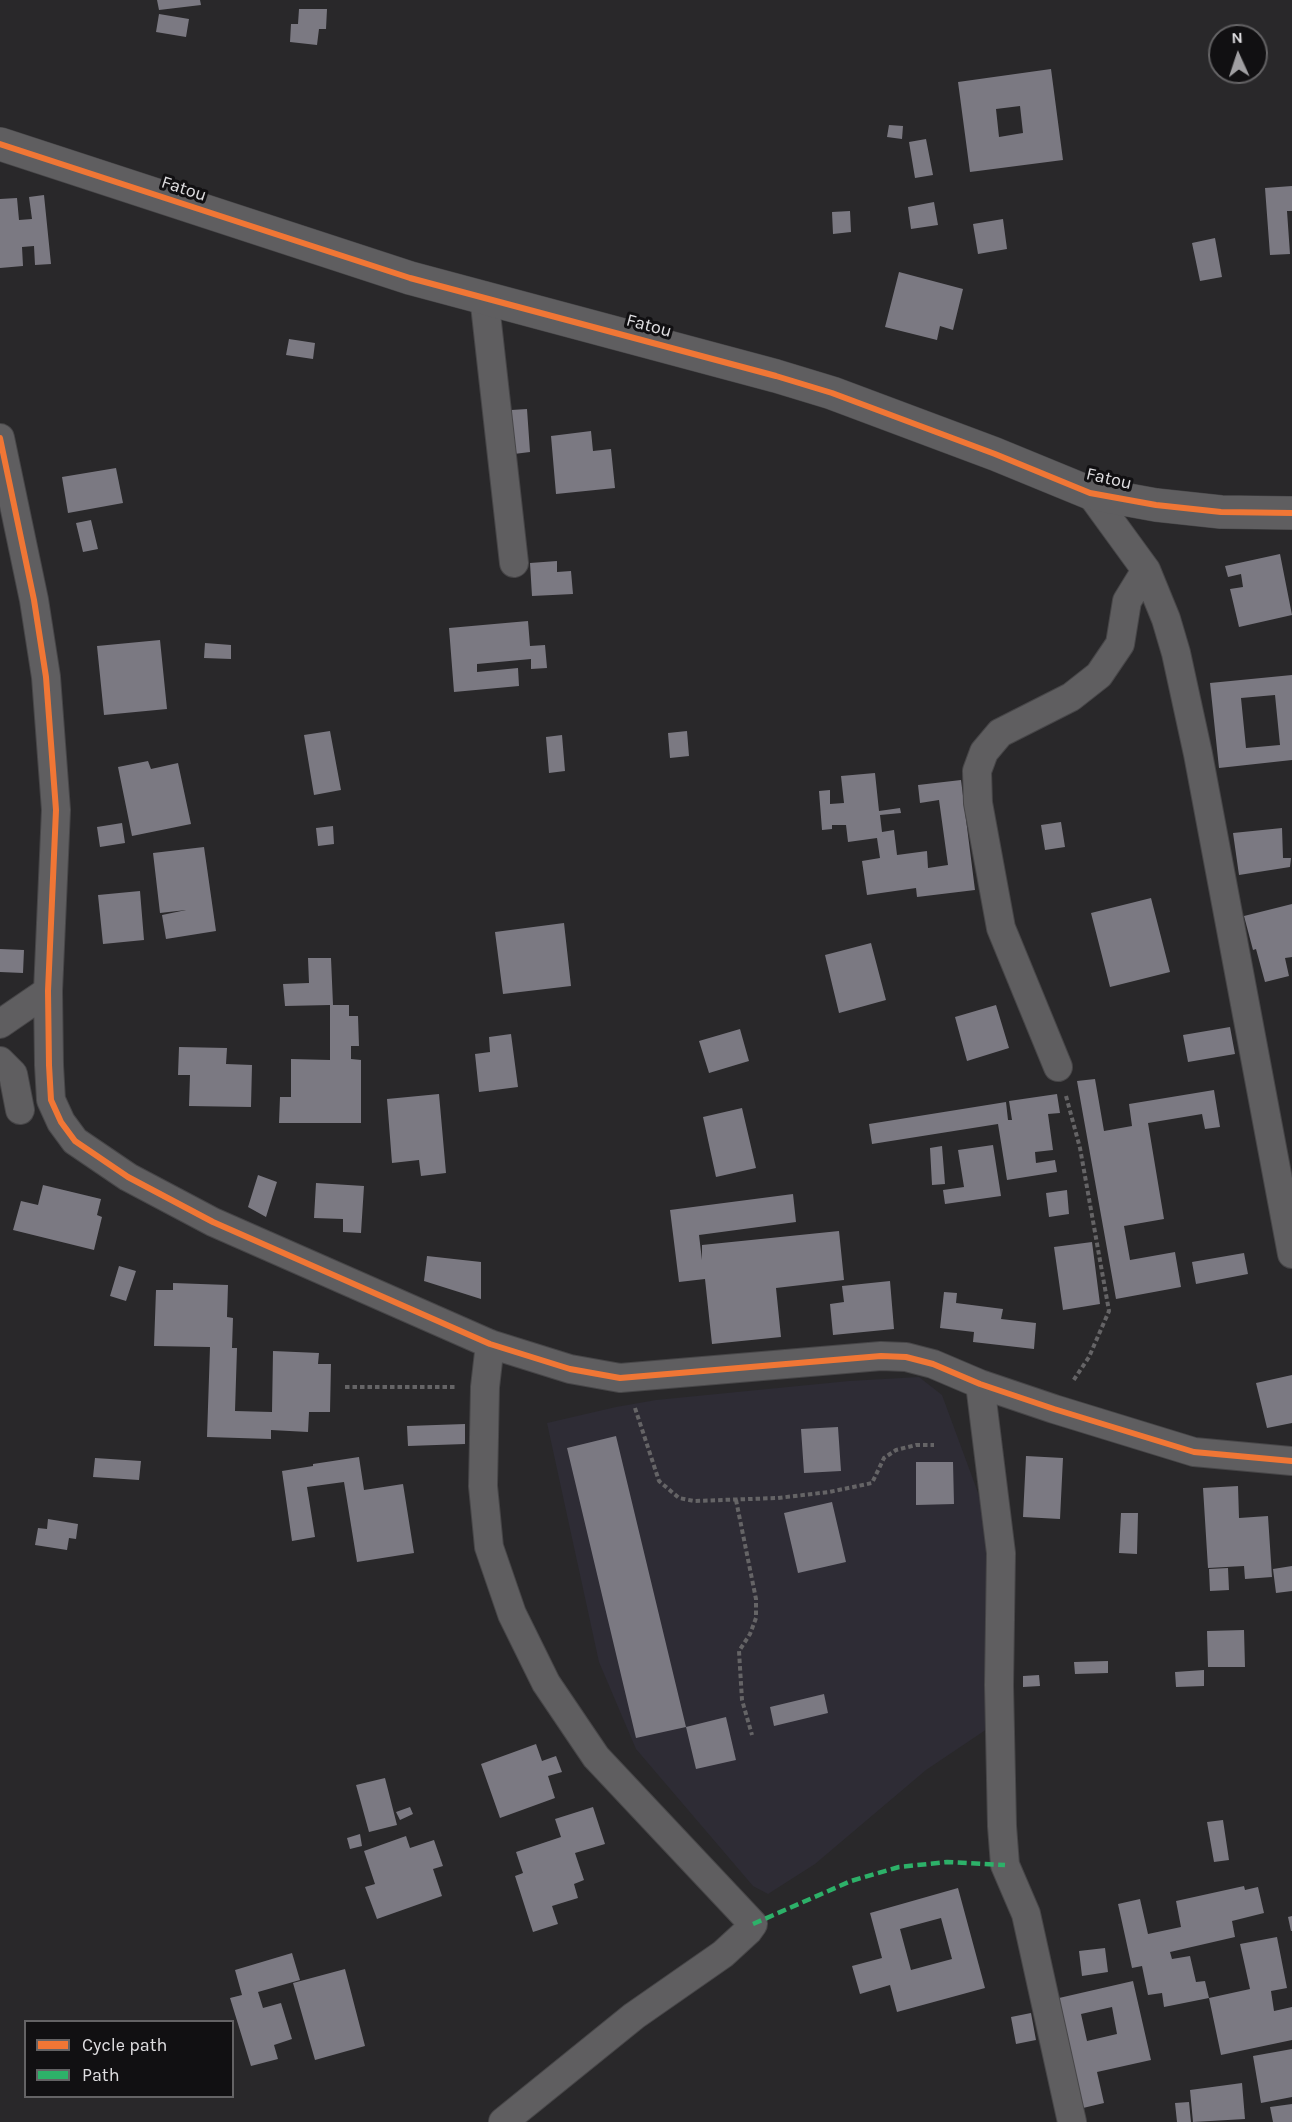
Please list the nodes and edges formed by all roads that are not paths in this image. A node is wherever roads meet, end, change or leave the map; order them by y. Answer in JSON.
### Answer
{"nodes":[{"id":1,"x":0,"y":144,"type":"edge"},
{"id":2,"x":484,"y":296,"type":"junction"},
{"id":3,"x":0,"y":438,"type":"edge"},
{"id":4,"x":1090,"y":493,"type":"junction"},
{"id":5,"x":1292,"y":513,"type":"edge"},
{"id":6,"x":514,"y":563,"type":"dead end"},
{"id":7,"x":1146,"y":570,"type":"junction"},
{"id":8,"x":48,"y":991,"type":"junction"},
{"id":9,"x":0,"y":1024,"type":"edge"},
{"id":10,"x":0,"y":1061,"type":"edge"},
{"id":11,"x":1058,"y":1067,"type":"road end"},
{"id":12,"x":51,"y":1100,"type":"junction"},
{"id":13,"x":10,"y":1114,"type":"edge"},
{"id":14,"x":1292,"y":1254,"type":"edge"},
{"id":15,"x":490,"y":1344,"type":"junction"},
{"id":16,"x":980,"y":1384,"type":"junction"},
{"id":17,"x":1292,"y":1461,"type":"edge"},
{"id":18,"x":503,"y":2122,"type":"edge"},
{"id":19,"x":1072,"y":2122,"type":"edge"}],
"edges":[{"from":1,"to":2,"type":"street","name":"Fatou"},
{"from":2,"to":4,"type":"street","name":"Fatou"},
{"from":2,"to":6,"type":"street"},
{"from":3,"to":8,"type":"street"},
{"from":4,"to":5,"type":"street","name":"Fatou"},
{"from":4,"to":7,"type":"street"},
{"from":7,"to":11,"type":"street"},
{"from":7,"to":14,"type":"street"},
{"from":8,"to":9,"type":"street"},
{"from":8,"to":12,"type":"street"},
{"from":10,"to":13,"type":"street"},
{"from":12,"to":13,"type":"street"},
{"from":12,"to":15,"type":"street"},
{"from":15,"to":16,"type":"street"},
{"from":15,"to":18,"type":"street"},
{"from":16,"to":17,"type":"street"},
{"from":16,"to":19,"type":"street"}]}
